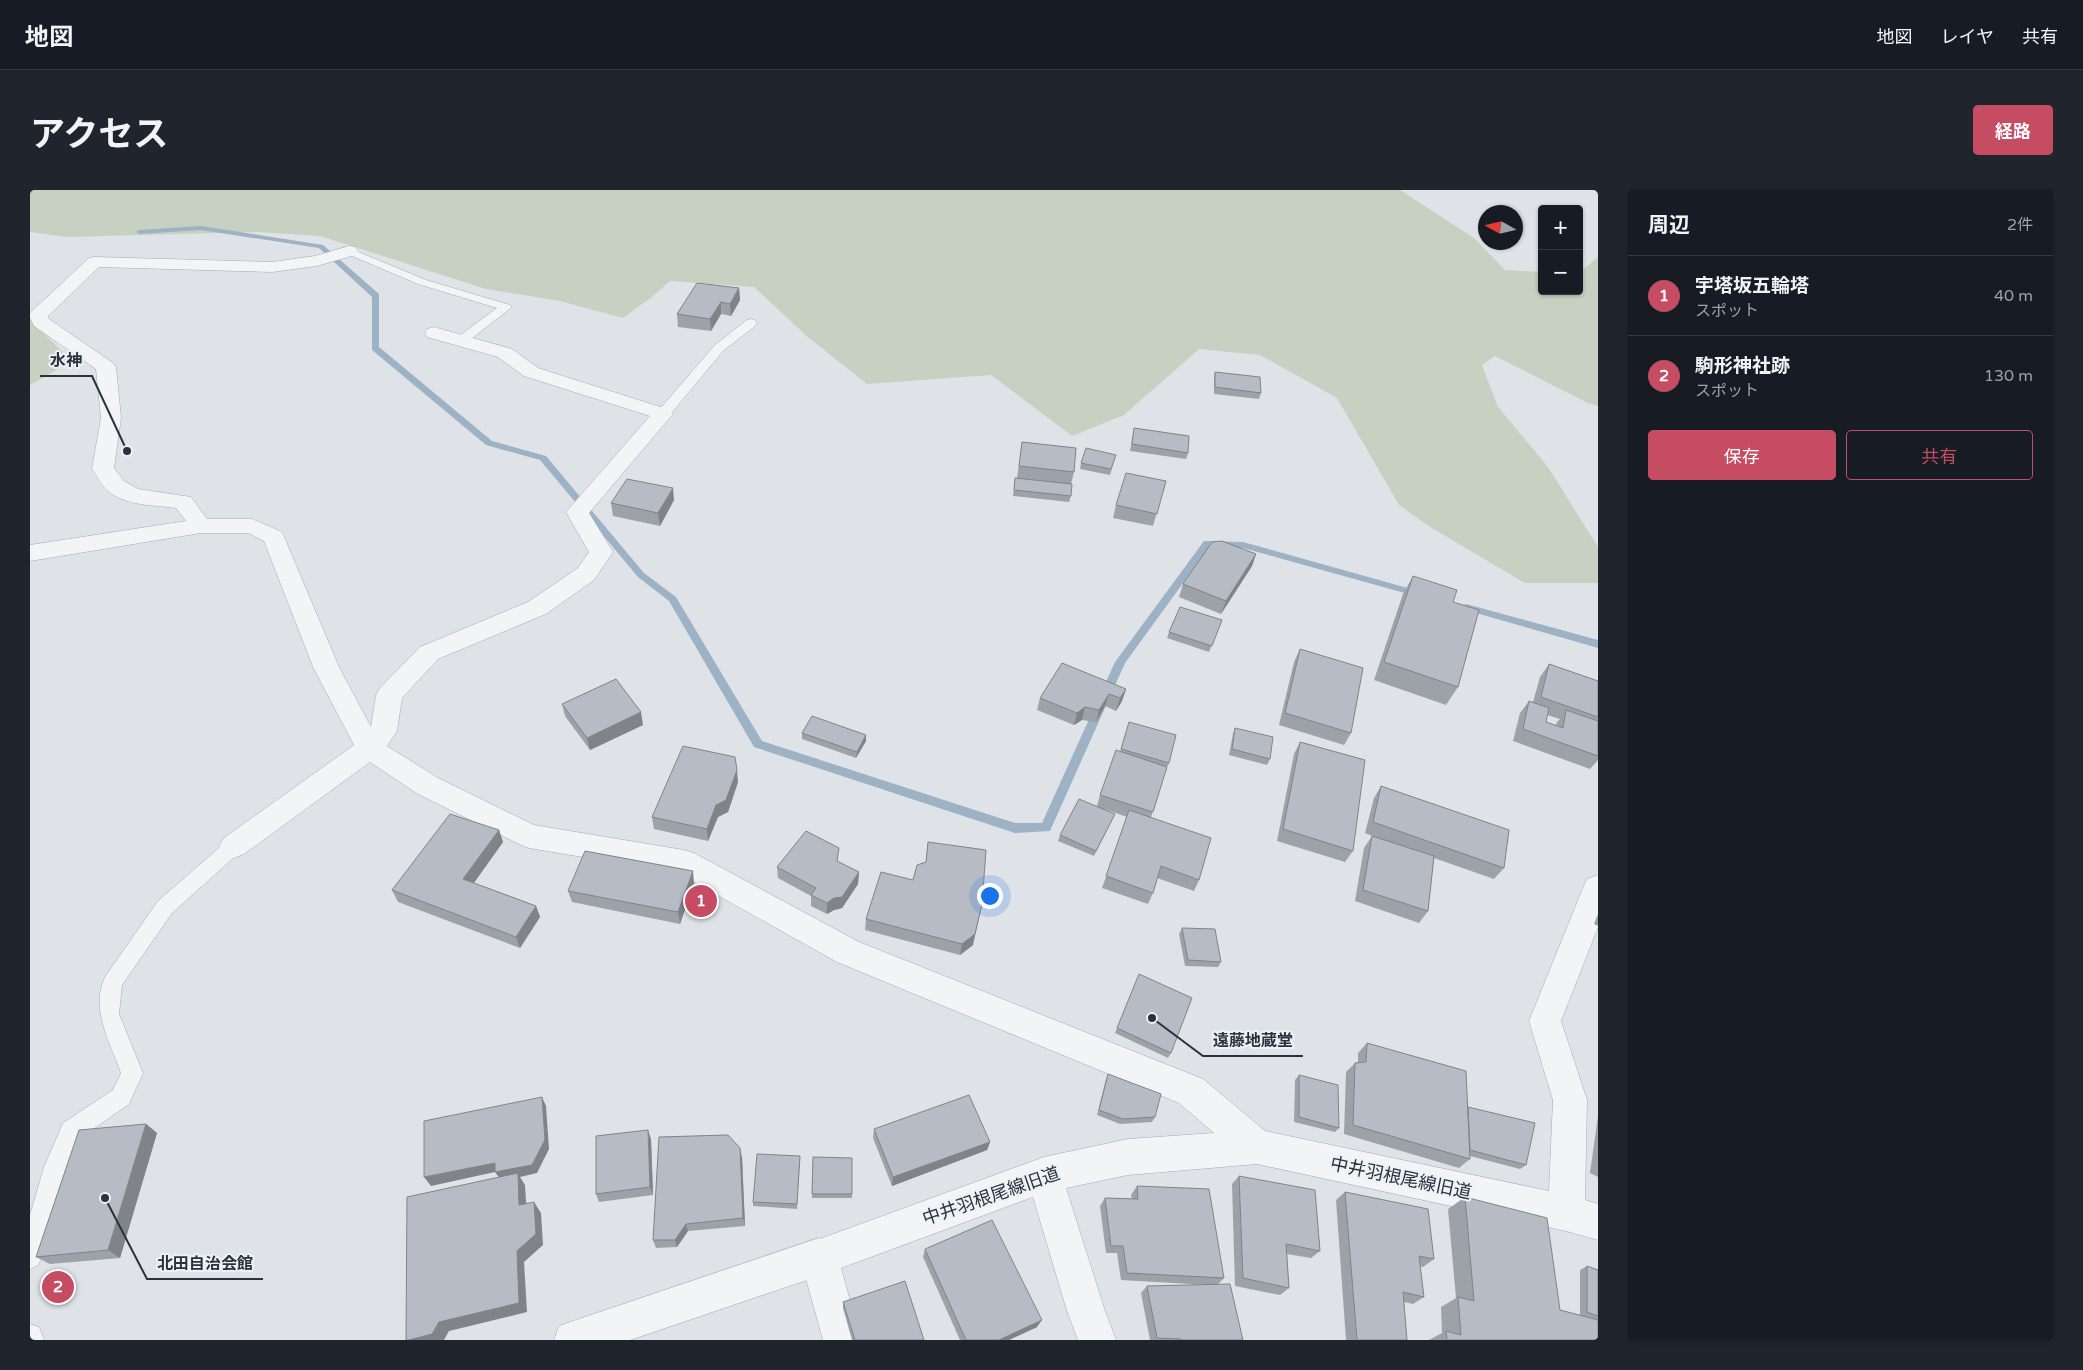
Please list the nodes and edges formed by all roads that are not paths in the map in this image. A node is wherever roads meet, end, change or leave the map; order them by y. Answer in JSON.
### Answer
{"nodes":[{"id":1,"x":349,"y":251,"type":"joint"},
{"id":2,"x":751,"y":323,"type":"dead end"},
{"id":3,"x":434,"y":333,"type":"dead end"},
{"id":4,"x":462,"y":340,"type":"junction"},
{"id":5,"x":663,"y":414,"type":"junction"},
{"id":6,"x":201,"y":526,"type":"junction"},
{"id":7,"x":30,"y":553,"type":"edge"},
{"id":8,"x":369,"y":748,"type":"junction"},
{"id":9,"x":234,"y":846,"type":"joint"},
{"id":10,"x":1598,"y":888,"type":"edge"},
{"id":11,"x":1257,"y":1147,"type":"junction"},
{"id":12,"x":1044,"y":1175,"type":"junction"},
{"id":13,"x":1582,"y":1218,"type":"edge"},
{"id":14,"x":30,"y":1257,"type":"edge"},
{"id":15,"x":818,"y":1257,"type":"junction"},
{"id":16,"x":30,"y":1336,"type":"edge"},
{"id":17,"x":32,"y":1340,"type":"edge"},
{"id":18,"x":573,"y":1340,"type":"edge"},
{"id":19,"x":842,"y":1340,"type":"edge"},
{"id":20,"x":1097,"y":1340,"type":"edge"}],
"edges":[{"from":1,"to":4,"type":"lane"},
{"from":1,"to":6,"type":"street"},
{"from":2,"to":5,"type":"lane"},
{"from":3,"to":4,"type":"street"},
{"from":4,"to":5,"type":"street"},
{"from":5,"to":8,"type":"street"},
{"from":6,"to":7,"type":"street"},
{"from":6,"to":8,"type":"street"},
{"from":8,"to":9,"type":"street"},
{"from":8,"to":11,"type":"street"},
{"from":9,"to":14,"type":"lane"},
{"from":10,"to":13,"type":"street"},
{"from":11,"to":12,"type":"street","name":"中井羽根尾線旧道"},
{"from":11,"to":13,"type":"street","name":"中井羽根尾線旧道"},
{"from":12,"to":15,"type":"street","name":"中井羽根尾線旧道"},
{"from":12,"to":20,"type":"street"},
{"from":15,"to":18,"type":"street","name":"中井羽根尾線旧道"},
{"from":15,"to":19,"type":"street"},
{"from":16,"to":17,"type":"lane"}]}
